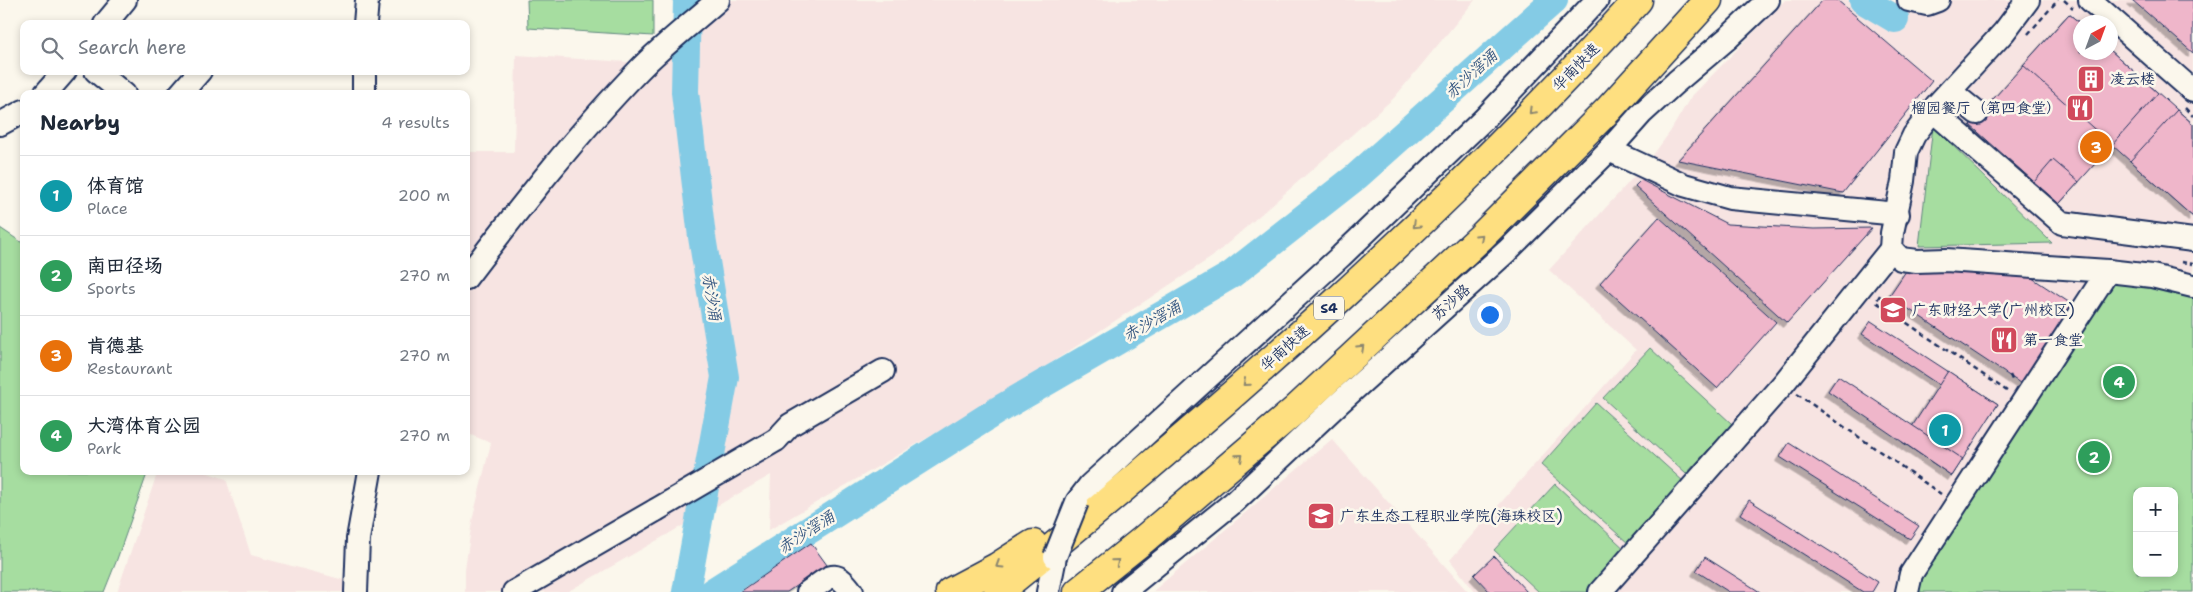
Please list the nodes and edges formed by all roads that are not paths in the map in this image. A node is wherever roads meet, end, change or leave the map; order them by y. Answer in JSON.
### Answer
{"nodes":[{"id":1,"x":125,"y":0,"type":"edge"},
{"id":2,"x":367,"y":0,"type":"edge"},
{"id":3,"x":718,"y":0,"type":"edge"},
{"id":4,"x":1597,"y":0,"type":"edge"},
{"id":5,"x":1638,"y":0,"type":"edge"},
{"id":6,"x":1708,"y":0,"type":"edge"},
{"id":7,"x":1724,"y":0,"type":"edge"},
{"id":8,"x":1768,"y":0,"type":"edge"},
{"id":9,"x":1909,"y":0,"type":"edge"},
{"id":10,"x":1938,"y":0,"type":"edge"},
{"id":11,"x":2028,"y":0,"type":"edge"},
{"id":12,"x":2090,"y":0,"type":"edge"},
{"id":13,"x":108,"y":20,"type":"edge"},
{"id":14,"x":365,"y":20,"type":"edge"},
{"id":15,"x":61,"y":75,"type":"edge"},
{"id":16,"x":101,"y":75,"type":"edge"},
{"id":17,"x":197,"y":75,"type":"edge"},
{"id":18,"x":364,"y":75,"type":"edge"},
{"id":19,"x":48,"y":90,"type":"edge"},
{"id":20,"x":119,"y":90,"type":"edge"},
{"id":21,"x":183,"y":90,"type":"edge"},
{"id":22,"x":364,"y":90,"type":"edge"},
{"id":23,"x":1950,"y":91,"type":"junction"},
{"id":24,"x":2193,"y":91,"type":"edge"},
{"id":25,"x":1609,"y":109,"type":"junction"},
{"id":26,"x":1933,"y":110,"type":"junction"},
{"id":27,"x":20,"y":113,"type":"edge"},
{"id":28,"x":1977,"y":113,"type":"dead end"},
{"id":29,"x":0,"y":124,"type":"edge"},
{"id":30,"x":1609,"y":150,"type":"junction"},
{"id":31,"x":1898,"y":214,"type":"junction"},
{"id":32,"x":2193,"y":240,"type":"edge"},
{"id":33,"x":1891,"y":249,"type":"junction"},
{"id":34,"x":2108,"y":270,"type":"junction"},
{"id":35,"x":470,"y":273,"type":"edge"},
{"id":36,"x":2193,"y":286,"type":"edge"},
{"id":37,"x":883,"y":371,"type":"dead end"},
{"id":38,"x":1143,"y":472,"type":"junction"},
{"id":39,"x":369,"y":475,"type":"edge"},
{"id":40,"x":1909,"y":583,"type":"edge"},
{"id":41,"x":356,"y":592,"type":"edge"},
{"id":42,"x":514,"y":592,"type":"edge"},
{"id":43,"x":808,"y":592,"type":"edge"},
{"id":44,"x":852,"y":592,"type":"edge"},
{"id":45,"x":950,"y":592,"type":"edge"},
{"id":46,"x":998,"y":592,"type":"edge"},
{"id":47,"x":1048,"y":592,"type":"edge"},
{"id":48,"x":1078,"y":592,"type":"edge"},
{"id":49,"x":1123,"y":592,"type":"edge"},
{"id":50,"x":1600,"y":592,"type":"edge"},
{"id":51,"x":1898,"y":592,"type":"edge"}],
"edges":[{"from":1,"to":13,"type":"street"},
{"from":2,"to":14,"type":"street"},
{"from":3,"to":35,"type":"street"},
{"from":4,"to":47,"type":"street","bridge":true},
{"from":5,"to":38,"type":"highway","name":"华南快速","number":"S4","one_way":true},
{"from":6,"to":25,"type":"highway"},
{"from":7,"to":25,"type":"highway"},
{"from":8,"to":30,"type":"street","name":"苏沙路"},
{"from":9,"to":10,"type":"street"},
{"from":11,"to":23,"type":"street"},
{"from":12,"to":24,"type":"street"},
{"from":15,"to":19,"type":"street"},
{"from":16,"to":20,"type":"street"},
{"from":17,"to":21,"type":"street"},
{"from":18,"to":22,"type":"street"},
{"from":23,"to":26,"type":"street"},
{"from":23,"to":28,"type":"street"},
{"from":48,"to":25,"type":"highway","one_way":true},
{"from":26,"to":31,"type":"street"},
{"from":26,"to":32,"type":"street"},
{"from":27,"to":29,"type":"street"},
{"from":30,"to":31,"type":"street"},
{"from":30,"to":49,"type":"street","name":"苏沙路"},
{"from":31,"to":33,"type":"street"},
{"from":33,"to":34,"type":"street"},
{"from":33,"to":50,"type":"street"},
{"from":34,"to":36,"type":"street"},
{"from":34,"to":40,"type":"street"},
{"from":37,"to":42,"type":"street","bridge":true},
{"from":38,"to":45,"type":"highway","one_way":true},
{"from":38,"to":46,"type":"highway","name":"华南快速","number":"S4"},
{"from":39,"to":41,"type":"street"},
{"from":40,"to":51,"type":"street"},
{"from":43,"to":44,"type":"street"}]}
